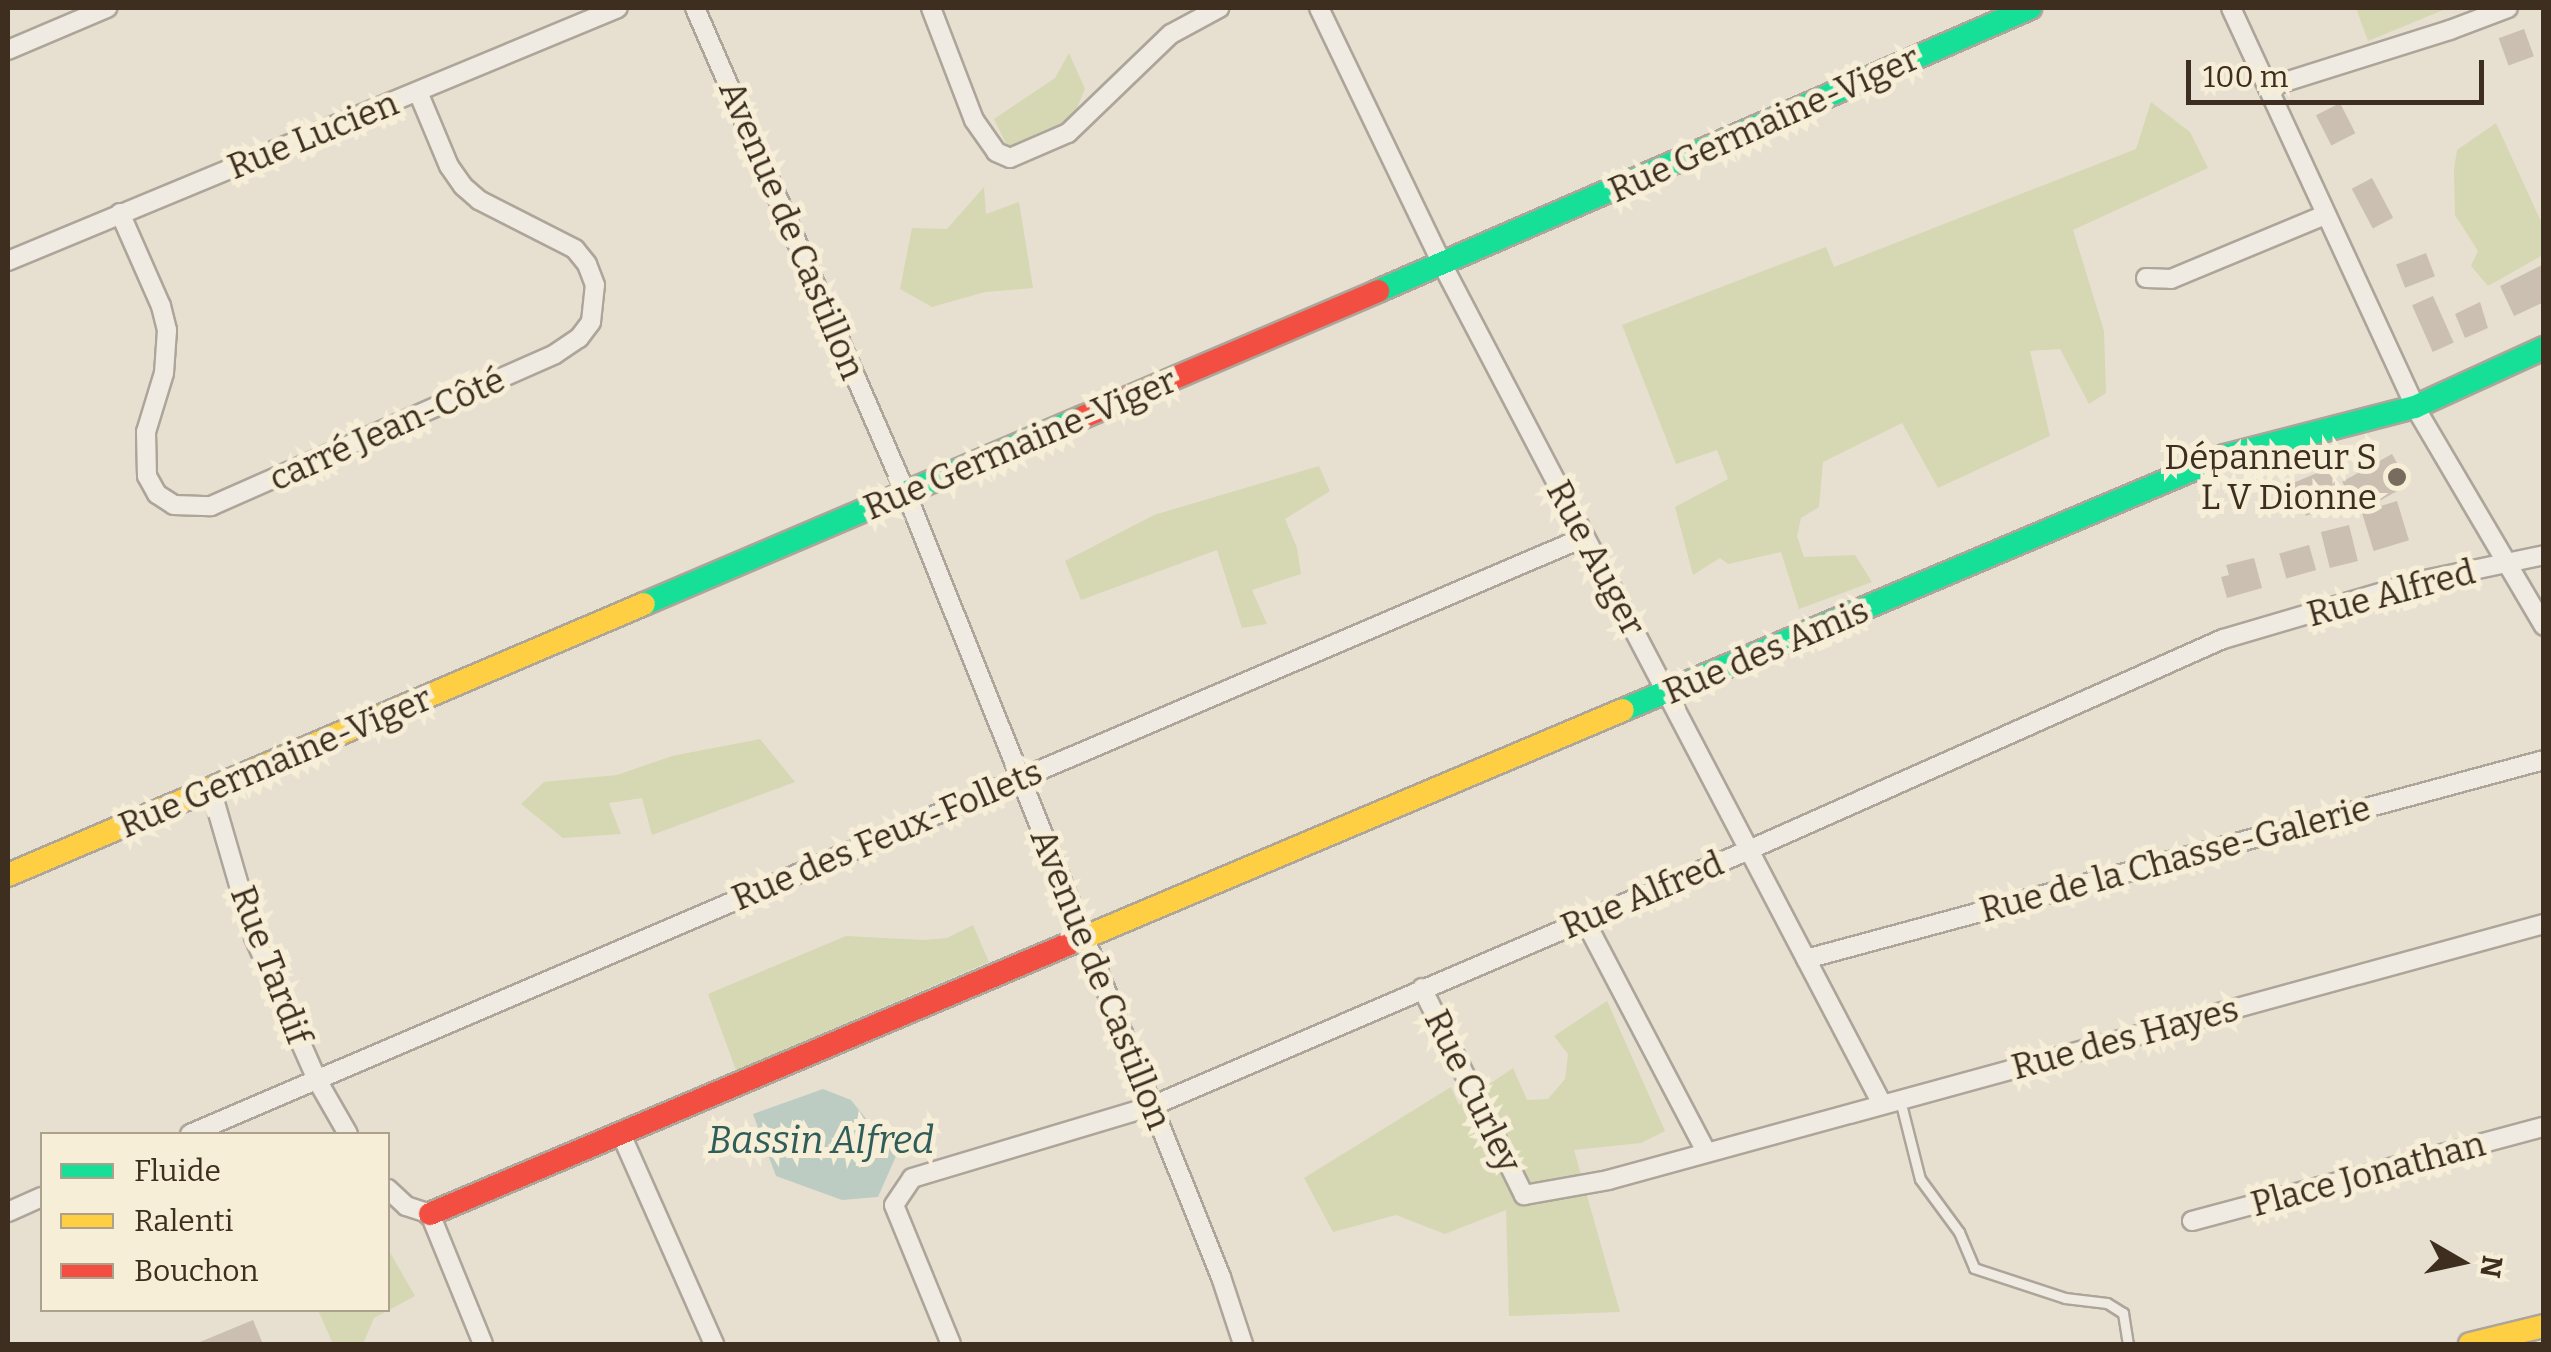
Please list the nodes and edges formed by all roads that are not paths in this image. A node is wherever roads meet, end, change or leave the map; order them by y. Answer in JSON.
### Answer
{"nodes":[{"id":1,"x":107,"y":8,"type":"edge"},
{"id":2,"x":618,"y":8,"type":"edge"},
{"id":3,"x":695,"y":8,"type":"edge"},
{"id":4,"x":931,"y":8,"type":"edge"},
{"id":5,"x":1219,"y":8,"type":"edge"},
{"id":6,"x":1319,"y":8,"type":"edge"},
{"id":7,"x":2030,"y":8,"type":"edge"},
{"id":8,"x":2231,"y":8,"type":"edge"},
{"id":9,"x":2508,"y":8,"type":"edge"},
{"id":10,"x":8,"y":50,"type":"edge"},
{"id":11,"x":2268,"y":86,"type":"junction"},
{"id":12,"x":418,"y":92,"type":"junction"},
{"id":13,"x":120,"y":214,"type":"junction"},
{"id":14,"x":2325,"y":215,"type":"junction"},
{"id":15,"x":8,"y":261,"type":"edge"},
{"id":16,"x":1442,"y":264,"type":"junction"},
{"id":17,"x":2146,"y":278,"type":"dead end"},
{"id":18,"x":2544,"y":348,"type":"edge"},
{"id":19,"x":2415,"y":408,"type":"junction"},
{"id":20,"x":906,"y":494,"type":"junction"},
{"id":21,"x":1585,"y":537,"type":"junction"},
{"id":22,"x":2544,"y":556,"type":"edge"},
{"id":23,"x":2507,"y":564,"type":"junction"},
{"id":24,"x":2544,"y":626,"type":"edge"},
{"id":25,"x":1666,"y":693,"type":"junction"},
{"id":26,"x":2544,"y":760,"type":"edge"},
{"id":27,"x":1020,"y":778,"type":"junction"},
{"id":28,"x":211,"y":788,"type":"junction"},
{"id":29,"x":1749,"y":850,"type":"junction"},
{"id":30,"x":8,"y":876,"type":"edge"},
{"id":31,"x":1584,"y":920,"type":"junction"},
{"id":32,"x":2544,"y":924,"type":"edge"},
{"id":33,"x":1084,"y":938,"type":"junction"},
{"id":34,"x":1806,"y":959,"type":"junction"},
{"id":35,"x":1422,"y":988,"type":"junction"},
{"id":36,"x":316,"y":1080,"type":"junction"},
{"id":37,"x":1891,"y":1102,"type":"junction"},
{"id":38,"x":1152,"y":1106,"type":"junction"},
{"id":39,"x":2544,"y":1127,"type":"edge"},
{"id":40,"x":195,"y":1132,"type":"edge"},
{"id":41,"x":347,"y":1132,"type":"edge"},
{"id":42,"x":621,"y":1134,"type":"junction"},
{"id":43,"x":1706,"y":1151,"type":"junction"},
{"id":44,"x":390,"y":1191,"type":"edge"},
{"id":45,"x":1524,"y":1194,"type":"joint"},
{"id":46,"x":40,"y":1199,"type":"edge"},
{"id":47,"x":8,"y":1212,"type":"edge"},
{"id":48,"x":430,"y":1214,"type":"junction"},
{"id":49,"x":2192,"y":1220,"type":"dead end"},
{"id":50,"x":2544,"y":1326,"type":"edge"},
{"id":51,"x":483,"y":1344,"type":"edge"},
{"id":52,"x":714,"y":1344,"type":"edge"},
{"id":53,"x":951,"y":1344,"type":"edge"},
{"id":54,"x":1243,"y":1344,"type":"edge"},
{"id":55,"x":2128,"y":1344,"type":"edge"},
{"id":56,"x":2470,"y":1344,"type":"edge"}],
"edges":[{"from":1,"to":10,"type":"street"},
{"from":2,"to":12,"type":"street","name":"Rue Lucien"},
{"from":3,"to":20,"type":"street","name":"Avenue de Castillon"},
{"from":4,"to":5,"type":"street"},
{"from":6,"to":16,"type":"street","name":"Rue Auger"},
{"from":7,"to":16,"type":"street","name":"Rue Germaine-Viger"},
{"from":8,"to":11,"type":"street"},
{"from":9,"to":11,"type":"street"},
{"from":11,"to":14,"type":"street"},
{"from":12,"to":13,"type":"street","name":"Rue Lucien"},
{"from":12,"to":13,"type":"street","name":"carré Jean-Côté"},
{"from":13,"to":15,"type":"street","name":"Rue Lucien"},
{"from":14,"to":17,"type":"street"},
{"from":14,"to":19,"type":"street"},
{"from":16,"to":20,"type":"street","name":"Rue Germaine-Viger"},
{"from":16,"to":21,"type":"street","name":"Rue Auger"},
{"from":18,"to":19,"type":"street","name":"Rue des Amis"},
{"from":19,"to":23,"type":"street"},
{"from":19,"to":25,"type":"street","name":"Rue des Amis"},
{"from":20,"to":27,"type":"street","name":"Avenue de Castillon"},
{"from":20,"to":28,"type":"street","name":"Rue Germaine-Viger"},
{"from":21,"to":25,"type":"street","name":"Rue Auger"},
{"from":21,"to":27,"type":"street","name":"Rue des Feux-Follets"},
{"from":22,"to":23,"type":"street","name":"Rue Alfred"},
{"from":23,"to":24,"type":"street"},
{"from":23,"to":29,"type":"street","name":"Rue Alfred"},
{"from":25,"to":29,"type":"street","name":"Rue Auger"},
{"from":25,"to":33,"type":"street","name":"Rue des Amis"},
{"from":26,"to":34,"type":"street","name":"Rue de la Chasse-Galerie"},
{"from":27,"to":33,"type":"street","name":"Avenue de Castillon"},
{"from":27,"to":36,"type":"street","name":"Rue des Feux-Follets"},
{"from":28,"to":30,"type":"street","name":"Rue Germaine-Viger"},
{"from":28,"to":36,"type":"street","name":"Rue Tardif"},
{"from":29,"to":31,"type":"street","name":"Rue Alfred"},
{"from":29,"to":34,"type":"street","name":"Rue Auger"},
{"from":31,"to":35,"type":"street","name":"Rue Alfred"},
{"from":31,"to":43,"type":"street"},
{"from":32,"to":37,"type":"street","name":"Rue des Hayes"},
{"from":33,"to":38,"type":"street","name":"Avenue de Castillon"},
{"from":33,"to":42,"type":"street","name":"Rue des Amis"},
{"from":34,"to":37,"type":"street","name":"Rue Auger"},
{"from":35,"to":38,"type":"street","name":"Rue Alfred"},
{"from":35,"to":45,"type":"street","name":"Rue Curley"},
{"from":36,"to":40,"type":"street","name":"Rue des Feux-Follets"},
{"from":36,"to":41,"type":"street","name":"Rue Tardif"},
{"from":37,"to":43,"type":"street","name":"Rue des Hayes"},
{"from":37,"to":55,"type":"lane"},
{"from":38,"to":53,"type":"street","name":"Rue Alfred"},
{"from":38,"to":54,"type":"street","name":"Avenue de Castillon"},
{"from":39,"to":49,"type":"street","name":"Place Jonathan"},
{"from":42,"to":48,"type":"street","name":"Rue des Amis"},
{"from":42,"to":52,"type":"street"},
{"from":43,"to":45,"type":"street","name":"Rue des Hayes"},
{"from":44,"to":48,"type":"street"},
{"from":46,"to":47,"type":"street"},
{"from":48,"to":51,"type":"street"},
{"from":50,"to":56,"type":"street"}]}
